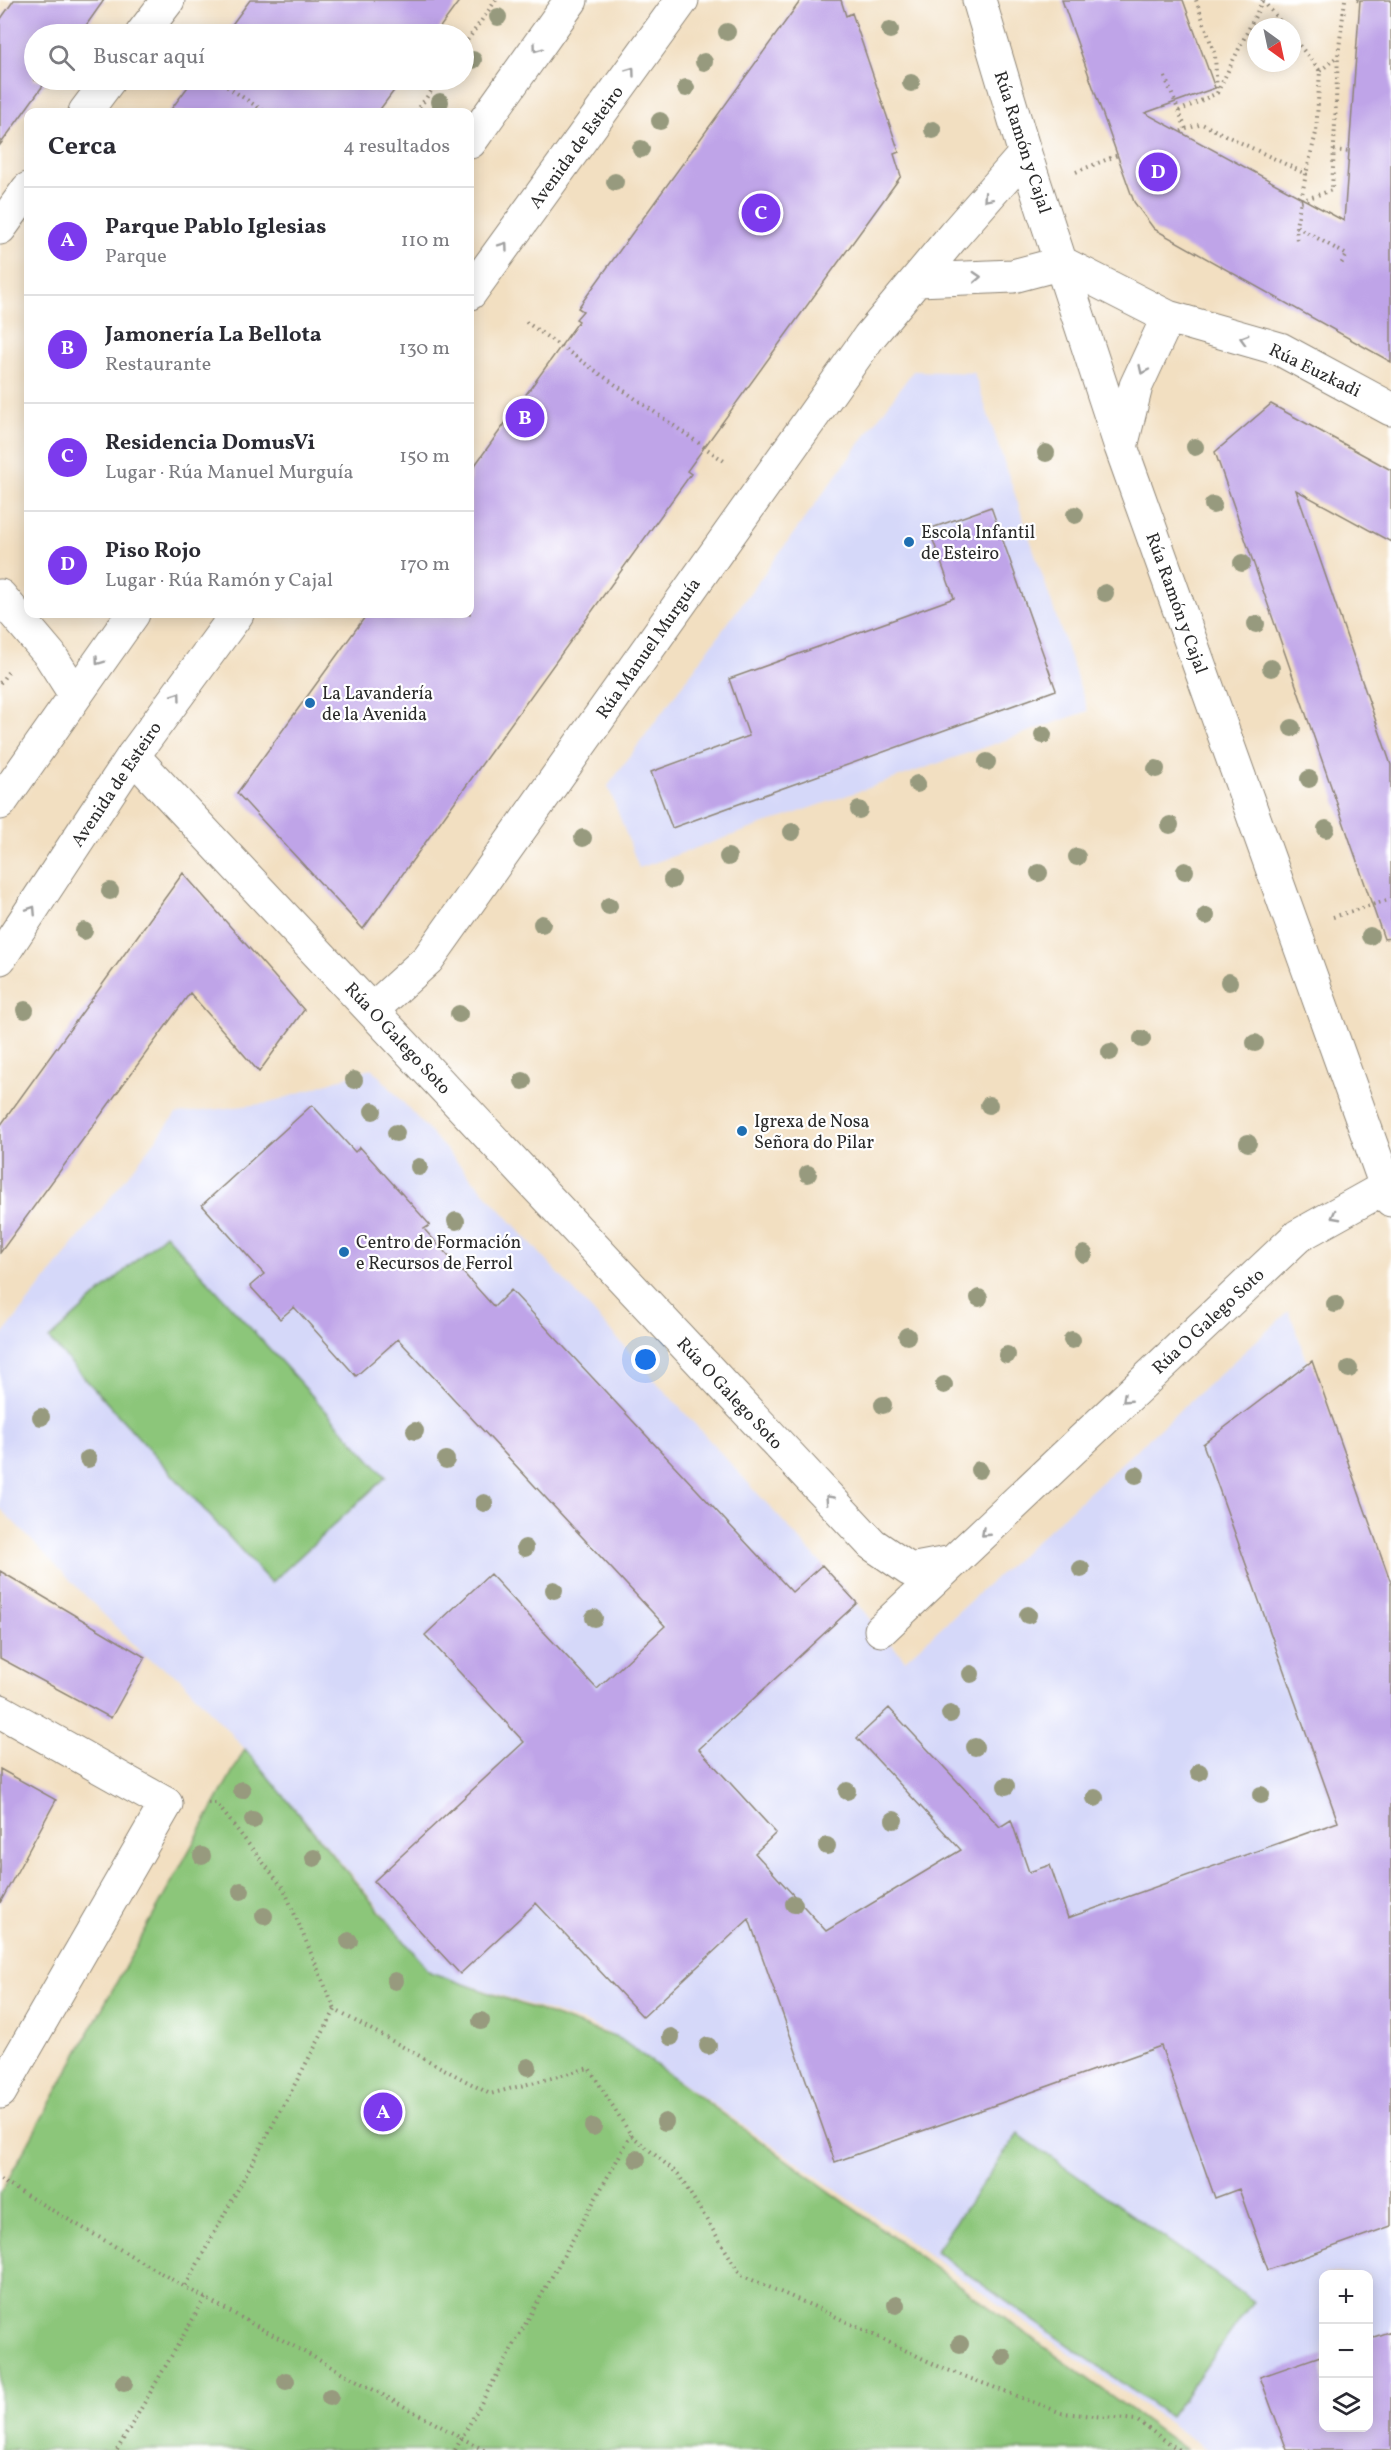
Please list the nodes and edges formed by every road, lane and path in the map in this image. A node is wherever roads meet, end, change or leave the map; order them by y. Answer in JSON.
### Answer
{"nodes":[{"id":1,"x":168,"y":0,"type":"edge"},
{"id":2,"x":496,"y":0,"type":"edge"},
{"id":3,"x":571,"y":0,"type":"edge"},
{"id":4,"x":682,"y":0,"type":"edge"},
{"id":5,"x":979,"y":0,"type":"edge"},
{"id":6,"x":1196,"y":0,"type":"edge"},
{"id":7,"x":1263,"y":0,"type":"edge"},
{"id":8,"x":1345,"y":0,"type":"edge"},
{"id":9,"x":1278,"y":18,"type":"edge"},
{"id":10,"x":150,"y":24,"type":"edge"},
{"id":11,"x":474,"y":31,"type":"edge"},
{"id":12,"x":1301,"y":47,"type":"edge"},
{"id":13,"x":1338,"y":56,"type":"junction"},
{"id":14,"x":1320,"y":71,"type":"junction"},
{"id":15,"x":1165,"y":77,"type":"dead end"},
{"id":16,"x":102,"y":90,"type":"edge"},
{"id":17,"x":232,"y":90,"type":"edge"},
{"id":18,"x":432,"y":90,"type":"edge"},
{"id":19,"x":1217,"y":93,"type":"junction"},
{"id":20,"x":88,"y":108,"type":"edge"},
{"id":21,"x":259,"y":108,"type":"edge"},
{"id":22,"x":419,"y":108,"type":"edge"},
{"id":23,"x":1179,"y":111,"type":"junction"},
{"id":24,"x":1186,"y":129,"type":"junction"},
{"id":25,"x":1178,"y":133,"type":"dead end"},
{"id":26,"x":474,"y":136,"type":"edge"},
{"id":27,"x":1334,"y":150,"type":"junction"},
{"id":28,"x":1349,"y":152,"type":"dead end"},
{"id":29,"x":1025,"y":154,"type":"junction"},
{"id":30,"x":1306,"y":174,"type":"junction"},
{"id":31,"x":24,"y":195,"type":"edge"},
{"id":32,"x":1300,"y":201,"type":"junction"},
{"id":33,"x":1296,"y":226,"type":"junction"},
{"id":34,"x":0,"y":228,"type":"edge"},
{"id":35,"x":1297,"y":241,"type":"dead end"},
{"id":36,"x":1062,"y":263,"type":"junction"},
{"id":37,"x":1341,"y":264,"type":"dead end"},
{"id":38,"x":918,"y":280,"type":"junction"},
{"id":39,"x":474,"y":287,"type":"edge"},
{"id":40,"x":1168,"y":317,"type":"junction"},
{"id":41,"x":526,"y":322,"type":"dead end"},
{"id":42,"x":1391,"y":409,"type":"edge"},
{"id":43,"x":1121,"y":447,"type":"junction"},
{"id":44,"x":762,"y":487,"type":"junction"},
{"id":45,"x":0,"y":597,"type":"edge"},
{"id":46,"x":130,"y":618,"type":"edge"},
{"id":47,"x":234,"y":618,"type":"edge"},
{"id":48,"x":75,"y":694,"type":"junction"},
{"id":49,"x":134,"y":756,"type":"junction"},
{"id":50,"x":0,"y":803,"type":"edge"},
{"id":51,"x":1391,"y":899,"type":"edge"},
{"id":52,"x":1295,"y":928,"type":"junction"},
{"id":53,"x":0,"y":958,"type":"edge"},
{"id":54,"x":372,"y":1010,"type":"junction"},
{"id":55,"x":1389,"y":1194,"type":"edge"},
{"id":56,"x":953,"y":1562,"type":"junction"},
{"id":57,"x":881,"y":1630,"type":"dead end"},
{"id":58,"x":0,"y":1711,"type":"edge"},
{"id":59,"x":166,"y":1804,"type":"junction"},
{"id":60,"x":334,"y":2010,"type":"junction"},
{"id":61,"x":0,"y":2092,"type":"edge"},
{"id":62,"x":632,"y":2135,"type":"junction"},
{"id":63,"x":0,"y":2180,"type":"edge"},
{"id":64,"x":185,"y":2287,"type":"junction"},
{"id":65,"x":205,"y":2298,"type":"junction"},
{"id":66,"x":462,"y":2437,"type":"junction"},
{"id":67,"x":117,"y":2450,"type":"edge"},
{"id":68,"x":455,"y":2450,"type":"edge"},
{"id":69,"x":484,"y":2450,"type":"edge"},
{"id":70,"x":1179,"y":2450,"type":"edge"}],
"edges":[{"from":1,"to":10,"type":"street"},
{"from":2,"to":11,"type":"path"},
{"from":3,"to":26,"type":"street","one_way":true},
{"from":39,"to":4,"type":"street","name":"Avenida de Esteiro","one_way":true},
{"from":5,"to":29,"type":"street","name":"Rúa Ramón y Cajal"},
{"from":6,"to":19,"type":"path"},
{"from":7,"to":9,"type":"path"},
{"from":7,"to":19,"type":"path"},
{"from":8,"to":13,"type":"path"},
{"from":12,"to":14,"type":"path"},
{"from":13,"to":14,"type":"path"},
{"from":13,"to":27,"type":"path"},
{"from":14,"to":30,"type":"path"},
{"from":15,"to":23,"type":"path"},
{"from":16,"to":20,"type":"street"},
{"from":17,"to":21,"type":"path"},
{"from":18,"to":22,"type":"path"},
{"from":19,"to":23,"type":"path"},
{"from":23,"to":24,"type":"path"},
{"from":24,"to":25,"type":"path"},
{"from":24,"to":30,"type":"path"},
{"from":27,"to":28,"type":"path"},
{"from":27,"to":32,"type":"path"},
{"from":29,"to":36,"type":"street","name":"Rúa Ramón y Cajal"},
{"from":29,"to":38,"type":"street","name":"Rúa Manuel Murguía","one_way":true},
{"from":30,"to":32,"type":"path"},
{"from":31,"to":34,"type":"street"},
{"from":32,"to":33,"type":"path"},
{"from":33,"to":35,"type":"path"},
{"from":33,"to":37,"type":"path"},
{"from":38,"to":36,"type":"street","one_way":true},
{"from":36,"to":40,"type":"street","name":"Rúa Euzkadi"},
{"from":36,"to":43,"type":"street","name":"Rúa Ramón y Cajal"},
{"from":38,"to":44,"type":"street","name":"Rúa Manuel Murguía"},
{"from":42,"to":40,"type":"street","name":"Rúa Euzkadi","one_way":true},
{"from":40,"to":43,"type":"street","one_way":true},
{"from":41,"to":44,"type":"path"},
{"from":43,"to":52,"type":"street","name":"Rúa Ramón y Cajal"},
{"from":44,"to":54,"type":"street","name":"Rúa Manuel Murguía"},
{"from":45,"to":48,"type":"street"},
{"from":46,"to":48,"type":"street","one_way":true},
{"from":49,"to":47,"type":"street","name":"Avenida de Esteiro","one_way":true},
{"from":48,"to":50,"type":"street"},
{"from":53,"to":49,"type":"street","name":"Avenida de Esteiro","one_way":true},
{"from":49,"to":54,"type":"street","name":"Rúa O Galego Soto"},
{"from":51,"to":52,"type":"path"},
{"from":52,"to":55,"type":"street","name":"Rúa Ramón y Cajal"},
{"from":56,"to":54,"type":"street","name":"Rúa O Galego Soto","one_way":true},
{"from":55,"to":56,"type":"street","name":"Rúa O Galego Soto","one_way":true},
{"from":56,"to":57,"type":"street"},
{"from":58,"to":59,"type":"street"},
{"from":59,"to":60,"type":"path"},
{"from":59,"to":61,"type":"street"},
{"from":60,"to":62,"type":"path"},
{"from":60,"to":64,"type":"path"},
{"from":62,"to":66,"type":"path"},
{"from":62,"to":70,"type":"path"},
{"from":63,"to":64,"type":"path"},
{"from":64,"to":65,"type":"path"},
{"from":65,"to":66,"type":"path"},
{"from":65,"to":67,"type":"path"},
{"from":66,"to":68,"type":"path"},
{"from":66,"to":69,"type":"path"}]}
